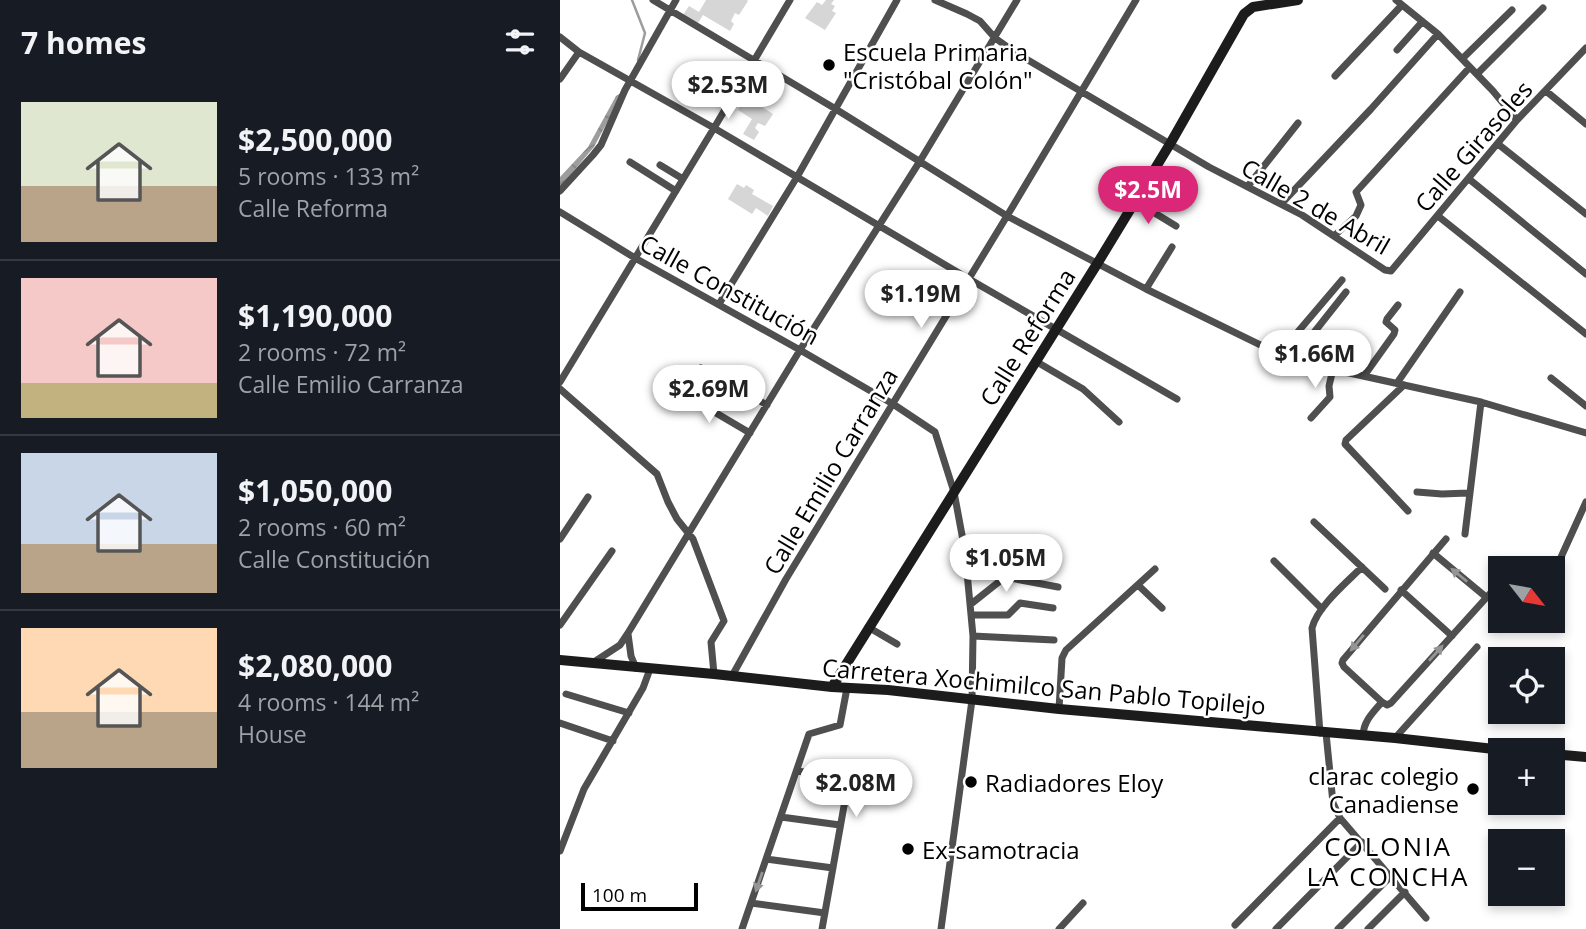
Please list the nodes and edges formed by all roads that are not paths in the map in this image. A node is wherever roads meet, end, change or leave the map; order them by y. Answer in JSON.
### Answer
{"nodes":[{"id":1,"x":653,"y":0,"type":"edge"},
{"id":2,"x":676,"y":0,"type":"edge"},
{"id":3,"x":897,"y":0,"type":"edge"},
{"id":4,"x":935,"y":0,"type":"edge"},
{"id":5,"x":1017,"y":0,"type":"edge"},
{"id":6,"x":1136,"y":0,"type":"edge"},
{"id":7,"x":1241,"y":0,"type":"edge"},
{"id":8,"x":1298,"y":0,"type":"edge"},
{"id":9,"x":788,"y":1,"type":"edge"},
{"id":10,"x":1399,"y":3,"type":"edge"},
{"id":11,"x":1253,"y":7,"type":"junction"},
{"id":12,"x":1543,"y":8,"type":"dead end"},
{"id":13,"x":670,"y":10,"type":"junction"},
{"id":14,"x":1512,"y":10,"type":"dead end"},
{"id":15,"x":1422,"y":22,"type":"junction"},
{"id":16,"x":1438,"y":34,"type":"junction"},
{"id":17,"x":560,"y":37,"type":"edge"},
{"id":18,"x":995,"y":38,"type":"junction"},
{"id":19,"x":1586,"y":48,"type":"edge"},
{"id":20,"x":1397,"y":50,"type":"dead end"},
{"id":21,"x":579,"y":52,"type":"junction"},
{"id":22,"x":1578,"y":57,"type":"junction"},
{"id":23,"x":1462,"y":59,"type":"junction"},
{"id":24,"x":754,"y":60,"type":"junction"},
{"id":25,"x":1586,"y":64,"type":"edge"},
{"id":26,"x":1470,"y":67,"type":"junction"},
{"id":27,"x":1477,"y":74,"type":"junction"},
{"id":28,"x":1335,"y":76,"type":"dead end"},
{"id":29,"x":560,"y":79,"type":"edge"},
{"id":30,"x":631,"y":81,"type":"junction"},
{"id":31,"x":1082,"y":91,"type":"junction"},
{"id":32,"x":1546,"y":91,"type":"junction"},
{"id":33,"x":834,"y":108,"type":"junction"},
{"id":34,"x":1517,"y":120,"type":"junction"},
{"id":35,"x":1298,"y":123,"type":"dead end"},
{"id":36,"x":1586,"y":124,"type":"edge"},
{"id":37,"x":714,"y":128,"type":"junction"},
{"id":38,"x":1170,"y":144,"type":"junction"},
{"id":39,"x":1498,"y":144,"type":"junction"},
{"id":40,"x":920,"y":161,"type":"junction"},
{"id":41,"x":631,"y":162,"type":"dead end"},
{"id":42,"x":660,"y":165,"type":"dead end"},
{"id":43,"x":797,"y":177,"type":"junction"},
{"id":44,"x":684,"y":179,"type":"junction"},
{"id":45,"x":1469,"y":179,"type":"junction"},
{"id":46,"x":1248,"y":186,"type":"junction"},
{"id":47,"x":560,"y":191,"type":"edge"},
{"id":48,"x":676,"y":191,"type":"junction"},
{"id":49,"x":1135,"y":201,"type":"junction"},
{"id":50,"x":1281,"y":204,"type":"junction"},
{"id":51,"x":560,"y":212,"type":"edge"},
{"id":52,"x":1586,"y":214,"type":"edge"},
{"id":53,"x":1007,"y":216,"type":"junction"},
{"id":54,"x":1438,"y":216,"type":"junction"},
{"id":55,"x":880,"y":226,"type":"junction"},
{"id":56,"x":1176,"y":226,"type":"dead end"},
{"id":57,"x":1335,"y":235,"type":"junction"},
{"id":58,"x":1172,"y":247,"type":"dead end"},
{"id":59,"x":635,"y":258,"type":"junction"},
{"id":60,"x":1097,"y":264,"type":"junction"},
{"id":61,"x":1391,"y":271,"type":"joint"},
{"id":62,"x":1586,"y":274,"type":"edge"},
{"id":63,"x":968,"y":279,"type":"junction"},
{"id":64,"x":1342,"y":280,"type":"dead end"},
{"id":65,"x":1146,"y":289,"type":"junction"},
{"id":66,"x":1346,"y":292,"type":"dead end"},
{"id":67,"x":1460,"y":292,"type":"dead end"},
{"id":68,"x":719,"y":304,"type":"junction"},
{"id":69,"x":1398,"y":305,"type":"dead end"},
{"id":70,"x":1056,"y":330,"type":"junction"},
{"id":71,"x":1586,"y":334,"type":"edge"},
{"id":72,"x":800,"y":350,"type":"junction"},
{"id":73,"x":1279,"y":354,"type":"junction"},
{"id":74,"x":1293,"y":359,"type":"junction"},
{"id":75,"x":1037,"y":362,"type":"junction"},
{"id":76,"x":701,"y":368,"type":"dead end"},
{"id":77,"x":1333,"y":369,"type":"junction"},
{"id":78,"x":1364,"y":376,"type":"junction"},
{"id":79,"x":1551,"y":379,"type":"dead end"},
{"id":80,"x":560,"y":382,"type":"edge"},
{"id":81,"x":1400,"y":384,"type":"junction"},
{"id":82,"x":560,"y":389,"type":"edge"},
{"id":83,"x":682,"y":393,"type":"dead end"},
{"id":84,"x":1177,"y":399,"type":"dead end"},
{"id":85,"x":1481,"y":402,"type":"junction"},
{"id":86,"x":893,"y":404,"type":"junction"},
{"id":87,"x":767,"y":405,"type":"junction"},
{"id":88,"x":1586,"y":406,"type":"edge"},
{"id":89,"x":1311,"y":418,"type":"dead end"},
{"id":90,"x":1119,"y":422,"type":"dead end"},
{"id":91,"x":750,"y":433,"type":"junction"},
{"id":92,"x":1586,"y":433,"type":"edge"},
{"id":93,"x":954,"y":492,"type":"junction"},
{"id":94,"x":1417,"y":492,"type":"dead end"},
{"id":95,"x":1468,"y":493,"type":"junction"},
{"id":96,"x":589,"y":497,"type":"dead end"},
{"id":97,"x":1586,"y":502,"type":"edge"},
{"id":98,"x":1408,"y":511,"type":"dead end"},
{"id":99,"x":1314,"y":522,"type":"dead end"},
{"id":100,"x":688,"y":534,"type":"junction"},
{"id":101,"x":1465,"y":534,"type":"dead end"},
{"id":102,"x":560,"y":539,"type":"edge"},
{"id":103,"x":1446,"y":539,"type":"dead end"},
{"id":104,"x":612,"y":551,"type":"dead end"},
{"id":105,"x":1433,"y":553,"type":"junction"},
{"id":106,"x":1562,"y":556,"type":"edge"},
{"id":107,"x":1020,"y":561,"type":"dead end"},
{"id":108,"x":1274,"y":561,"type":"dead end"},
{"id":109,"x":1362,"y":567,"type":"junction"},
{"id":110,"x":1155,"y":569,"type":"dead end"},
{"id":111,"x":1005,"y":577,"type":"junction"},
{"id":112,"x":1138,"y":585,"type":"junction"},
{"id":113,"x":1058,"y":587,"type":"dead end"},
{"id":114,"x":1385,"y":589,"type":"dead end"},
{"id":115,"x":1401,"y":590,"type":"junction"},
{"id":116,"x":1486,"y":597,"type":"joint"},
{"id":117,"x":971,"y":604,"type":"junction"},
{"id":118,"x":1053,"y":608,"type":"dead end"},
{"id":119,"x":1162,"y":608,"type":"dead end"},
{"id":120,"x":1322,"y":609,"type":"junction"},
{"id":121,"x":971,"y":615,"type":"junction"},
{"id":122,"x":560,"y":625,"type":"edge"},
{"id":123,"x":868,"y":627,"type":"junction"},
{"id":124,"x":628,"y":633,"type":"junction"},
{"id":125,"x":973,"y":636,"type":"junction"},
{"id":126,"x":1452,"y":636,"type":"junction"},
{"id":127,"x":1054,"y":640,"type":"dead end"},
{"id":128,"x":897,"y":644,"type":"dead end"},
{"id":129,"x":1478,"y":647,"type":"dead end"},
{"id":130,"x":560,"y":660,"type":"edge"},
{"id":131,"x":594,"y":662,"type":"junction"},
{"id":132,"x":636,"y":668,"type":"junction"},
{"id":133,"x":650,"y":669,"type":"junction"},
{"id":134,"x":714,"y":674,"type":"junction"},
{"id":135,"x":732,"y":676,"type":"junction"},
{"id":136,"x":832,"y":687,"type":"junction"},
{"id":137,"x":847,"y":688,"type":"junction"},
{"id":138,"x":565,"y":694,"type":"dead end"},
{"id":139,"x":972,"y":700,"type":"junction"},
{"id":140,"x":1382,"y":702,"type":"junction"},
{"id":141,"x":1059,"y":709,"type":"junction"},
{"id":142,"x":629,"y":713,"type":"junction"},
{"id":143,"x":560,"y":723,"type":"edge"},
{"id":144,"x":1323,"y":733,"type":"junction"},
{"id":145,"x":1363,"y":736,"type":"junction"},
{"id":146,"x":1395,"y":738,"type":"junction"},
{"id":147,"x":613,"y":741,"type":"junction"},
{"id":148,"x":1488,"y":748,"type":"edge"},
{"id":149,"x":1565,"y":754,"type":"edge"},
{"id":150,"x":1584,"y":755,"type":"edge"},
{"id":151,"x":797,"y":771,"type":"junction"},
{"id":152,"x":781,"y":817,"type":"junction"},
{"id":153,"x":1340,"y":818,"type":"junction"},
{"id":154,"x":840,"y":825,"type":"junction"},
{"id":155,"x":1362,"y":842,"type":"junction"},
{"id":156,"x":560,"y":851,"type":"edge"},
{"id":157,"x":766,"y":859,"type":"junction"},
{"id":158,"x":833,"y":868,"type":"junction"},
{"id":159,"x":1391,"y":876,"type":"junction"},
{"id":160,"x":1405,"y":892,"type":"junction"},
{"id":161,"x":751,"y":903,"type":"junction"},
{"id":162,"x":1083,"y":903,"type":"dead end"},
{"id":163,"x":825,"y":913,"type":"junction"},
{"id":164,"x":1426,"y":918,"type":"dead end"},
{"id":165,"x":1235,"y":925,"type":"dead end"},
{"id":166,"x":742,"y":929,"type":"edge"},
{"id":167,"x":822,"y":929,"type":"edge"},
{"id":168,"x":941,"y":929,"type":"edge"},
{"id":169,"x":1059,"y":929,"type":"edge"},
{"id":170,"x":1276,"y":929,"type":"edge"},
{"id":171,"x":1338,"y":929,"type":"edge"},
{"id":172,"x":1368,"y":929,"type":"edge"}],
"edges":[{"from":1,"to":13,"type":"street"},
{"from":2,"to":13,"type":"street"},
{"from":3,"to":33,"type":"street"},
{"from":4,"to":18,"type":"street","name":"Calle 2 de Abril"},
{"from":5,"to":18,"type":"street"},
{"from":6,"to":31,"type":"street","name":"Calle Emilio Carranza"},
{"from":7,"to":11,"type":"main road"},
{"from":8,"to":11,"type":"main road"},
{"from":9,"to":24,"type":"street"},
{"from":10,"to":15,"type":"street"},
{"from":10,"to":28,"type":"street"},
{"from":11,"to":38,"type":"main road","name":"Calle Reforma"},
{"from":12,"to":27,"type":"street"},
{"from":13,"to":24,"type":"street"},
{"from":13,"to":30,"type":"street"},
{"from":14,"to":23,"type":"street"},
{"from":15,"to":16,"type":"street"},
{"from":15,"to":20,"type":"street"},
{"from":16,"to":23,"type":"street"},
{"from":16,"to":50,"type":"street"},
{"from":17,"to":21,"type":"street"},
{"from":18,"to":31,"type":"street","name":"Calle 2 de Abril"},
{"from":18,"to":40,"type":"street"},
{"from":19,"to":22,"type":"street","name":"Calle Girasoles"},
{"from":21,"to":29,"type":"street"},
{"from":21,"to":30,"type":"street"},
{"from":22,"to":25,"type":"street"},
{"from":22,"to":32,"type":"street","name":"Calle Girasoles"},
{"from":23,"to":26,"type":"street"},
{"from":24,"to":33,"type":"street"},
{"from":24,"to":37,"type":"street"},
{"from":26,"to":27,"type":"street"},
{"from":26,"to":57,"type":"street"},
{"from":27,"to":34,"type":"street"},
{"from":30,"to":37,"type":"street"},
{"from":30,"to":47,"type":"street"},
{"from":31,"to":38,"type":"street","name":"Calle 2 de Abril"},
{"from":31,"to":53,"type":"street","name":"Calle Emilio Carranza"},
{"from":32,"to":34,"type":"street","name":"Calle Girasoles"},
{"from":32,"to":36,"type":"street"},
{"from":33,"to":40,"type":"street"},
{"from":33,"to":43,"type":"street"},
{"from":34,"to":39,"type":"street","name":"Calle Girasoles"},
{"from":35,"to":46,"type":"street"},
{"from":37,"to":43,"type":"street"},
{"from":37,"to":44,"type":"street"},
{"from":38,"to":46,"type":"street","name":"Calle 2 de Abril"},
{"from":38,"to":49,"type":"main road","name":"Calle Reforma"},
{"from":39,"to":45,"type":"street","name":"Calle Girasoles"},
{"from":39,"to":52,"type":"street"},
{"from":40,"to":53,"type":"street"},
{"from":40,"to":55,"type":"street"},
{"from":41,"to":48,"type":"street"},
{"from":42,"to":44,"type":"street"},
{"from":43,"to":55,"type":"street"},
{"from":43,"to":68,"type":"street"},
{"from":44,"to":48,"type":"street"},
{"from":45,"to":54,"type":"street","name":"Calle Girasoles"},
{"from":45,"to":62,"type":"street"},
{"from":46,"to":50,"type":"street","name":"Calle 2 de Abril"},
{"from":48,"to":59,"type":"street"},
{"from":49,"to":56,"type":"street"},
{"from":49,"to":60,"type":"main road","name":"Calle Reforma"},
{"from":50,"to":57,"type":"street","name":"Calle 2 de Abril"},
{"from":51,"to":59,"type":"street","name":"Calle Constitución"},
{"from":53,"to":60,"type":"street"},
{"from":53,"to":63,"type":"street","name":"Calle Emilio Carranza"},
{"from":54,"to":61,"type":"street","name":"Calle Girasoles"},
{"from":54,"to":71,"type":"street"},
{"from":55,"to":63,"type":"street"},
{"from":55,"to":72,"type":"street"},
{"from":57,"to":61,"type":"street","name":"Calle 2 de Abril"},
{"from":58,"to":65,"type":"street"},
{"from":59,"to":68,"type":"street","name":"Calle Constitución"},
{"from":59,"to":80,"type":"street"},
{"from":60,"to":65,"type":"street"},
{"from":60,"to":70,"type":"main road","name":"Calle Reforma"},
{"from":63,"to":70,"type":"street"},
{"from":63,"to":86,"type":"street","name":"Calle Emilio Carranza"},
{"from":64,"to":73,"type":"street"},
{"from":65,"to":73,"type":"street"},
{"from":66,"to":74,"type":"street"},
{"from":67,"to":81,"type":"street"},
{"from":68,"to":72,"type":"street","name":"Calle Constitución"},
{"from":69,"to":78,"type":"street"},
{"from":70,"to":75,"type":"main road","name":"Calle Reforma"},
{"from":70,"to":84,"type":"street"},
{"from":72,"to":86,"type":"street","name":"Calle Constitución"},
{"from":72,"to":87,"type":"street"},
{"from":73,"to":74,"type":"street"},
{"from":74,"to":77,"type":"street"},
{"from":75,"to":90,"type":"street"},
{"from":75,"to":93,"type":"main road","name":"Calle Reforma"},
{"from":76,"to":87,"type":"street"},
{"from":77,"to":78,"type":"street"},
{"from":77,"to":89,"type":"street"},
{"from":78,"to":81,"type":"street"},
{"from":79,"to":88,"type":"street"},
{"from":81,"to":85,"type":"street"},
{"from":81,"to":98,"type":"street"},
{"from":82,"to":100,"type":"street"},
{"from":83,"to":91,"type":"street"},
{"from":85,"to":92,"type":"street"},
{"from":85,"to":95,"type":"street"},
{"from":86,"to":93,"type":"street","name":"Calle Constitución"},
{"from":86,"to":135,"type":"street","name":"Calle Emilio Carranza"},
{"from":87,"to":91,"type":"street"},
{"from":91,"to":100,"type":"street"},
{"from":93,"to":117,"type":"street","name":"Calle Constitución"},
{"from":93,"to":123,"type":"main road","name":"Calle Reforma"},
{"from":94,"to":95,"type":"street"},
{"from":95,"to":101,"type":"street"},
{"from":96,"to":102,"type":"street"},
{"from":97,"to":106,"type":"street"},
{"from":99,"to":109,"type":"street"},
{"from":100,"to":124,"type":"street"},
{"from":100,"to":134,"type":"street"},
{"from":103,"to":105,"type":"street"},
{"from":104,"to":122,"type":"street"},
{"from":105,"to":115,"type":"street"},
{"from":116,"to":105,"type":"street","one_way":true},
{"from":107,"to":111,"type":"street"},
{"from":108,"to":120,"type":"street"},
{"from":109,"to":114,"type":"street"},
{"from":109,"to":120,"type":"street"},
{"from":110,"to":112,"type":"street"},
{"from":111,"to":113,"type":"street"},
{"from":111,"to":117,"type":"street"},
{"from":112,"to":119,"type":"street"},
{"from":112,"to":141,"type":"street"},
{"from":115,"to":126,"type":"street"},
{"from":115,"to":140,"type":"street","one_way":true},
{"from":116,"to":126,"type":"street"},
{"from":117,"to":121,"type":"street","name":"Calle Constitución"},
{"from":118,"to":121,"type":"street"},
{"from":120,"to":144,"type":"street"},
{"from":121,"to":125,"type":"street","name":"Calle Constitución"},
{"from":123,"to":128,"type":"street"},
{"from":123,"to":136,"type":"main road","name":"Calle Reforma"},
{"from":124,"to":131,"type":"street"},
{"from":124,"to":132,"type":"street"},
{"from":125,"to":127,"type":"street"},
{"from":125,"to":139,"type":"street","name":"Calle Constitución"},
{"from":140,"to":126,"type":"street","one_way":true},
{"from":129,"to":146,"type":"street"},
{"from":130,"to":131,"type":"main road","name":"Carretera Xochimilco San Pablo Topilejo"},
{"from":131,"to":132,"type":"main road","name":"Carretera Xochimilco San Pablo Topilejo"},
{"from":132,"to":133,"type":"main road","name":"Carretera Xochimilco San Pablo Topilejo"},
{"from":133,"to":134,"type":"main road","name":"Carretera Xochimilco San Pablo Topilejo"},
{"from":133,"to":142,"type":"street"},
{"from":134,"to":135,"type":"main road","name":"Carretera Xochimilco San Pablo Topilejo"},
{"from":135,"to":136,"type":"main road","name":"Carretera Xochimilco San Pablo Topilejo"},
{"from":136,"to":137,"type":"main road","name":"Carretera Xochimilco San Pablo Topilejo"},
{"from":137,"to":139,"type":"main road","name":"Carretera Xochimilco San Pablo Topilejo"},
{"from":137,"to":151,"type":"street"},
{"from":138,"to":142,"type":"street"},
{"from":139,"to":141,"type":"main road","name":"Carretera Xochimilco San Pablo Topilejo"},
{"from":139,"to":168,"type":"street","name":"Calle Constitución"},
{"from":140,"to":145,"type":"street"},
{"from":141,"to":144,"type":"main road","name":"Carretera Xochimilco San Pablo Topilejo"},
{"from":142,"to":147,"type":"street"},
{"from":143,"to":147,"type":"street"},
{"from":144,"to":145,"type":"main road","name":"Carretera Xochimilco San Pablo Topilejo"},
{"from":144,"to":153,"type":"street"},
{"from":145,"to":146,"type":"main road","name":"Carretera Xochimilco San Pablo Topilejo"},
{"from":146,"to":148,"type":"main road","name":"Carretera Xochimilco San Pablo Topilejo"},
{"from":147,"to":156,"type":"street"},
{"from":149,"to":150,"type":"main road"},
{"from":151,"to":152,"type":"street"},
{"from":151,"to":154,"type":"street"},
{"from":152,"to":154,"type":"street"},
{"from":152,"to":157,"type":"street"},
{"from":153,"to":155,"type":"street"},
{"from":153,"to":165,"type":"street"},
{"from":154,"to":158,"type":"street"},
{"from":155,"to":159,"type":"street"},
{"from":155,"to":170,"type":"street"},
{"from":157,"to":158,"type":"street"},
{"from":157,"to":161,"type":"street","one_way":true},
{"from":158,"to":163,"type":"street"},
{"from":159,"to":160,"type":"street"},
{"from":159,"to":171,"type":"street"},
{"from":160,"to":164,"type":"street"},
{"from":160,"to":172,"type":"street"},
{"from":161,"to":163,"type":"street"},
{"from":161,"to":166,"type":"street"},
{"from":162,"to":169,"type":"street"},
{"from":163,"to":167,"type":"street"}]}
